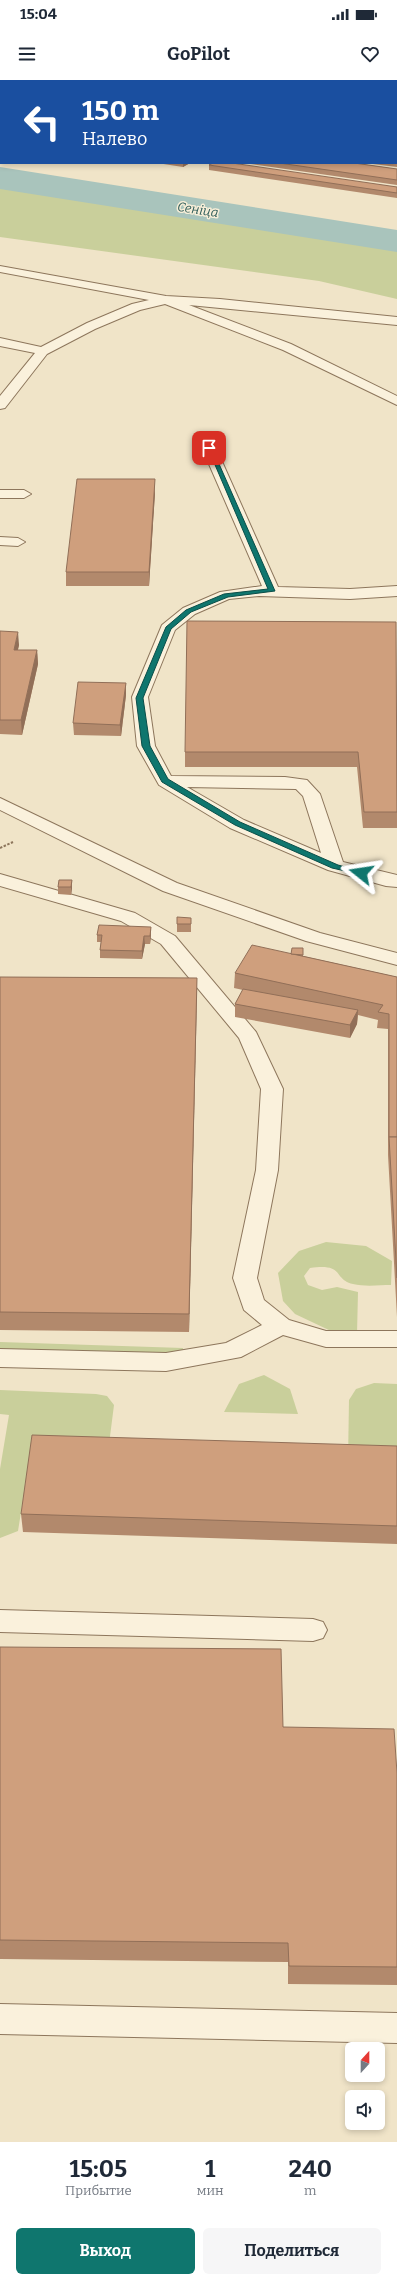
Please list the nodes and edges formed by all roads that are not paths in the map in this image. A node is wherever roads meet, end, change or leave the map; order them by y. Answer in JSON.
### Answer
{"nodes":[{"id":1,"x":0,"y":269,"type":"edge"},
{"id":2,"x":166,"y":300,"type":"junction"},
{"id":3,"x":397,"y":321,"type":"edge"},
{"id":4,"x":0,"y":342,"type":"edge"},
{"id":5,"x":43,"y":352,"type":"junction"},
{"id":6,"x":397,"y":401,"type":"edge"},
{"id":7,"x":0,"y":404,"type":"edge"},
{"id":8,"x":209,"y":448,"type":"dead end"},
{"id":9,"x":0,"y":494,"type":"edge"},
{"id":10,"x":24,"y":494,"type":"dead end"},
{"id":11,"x":0,"y":541,"type":"edge"},
{"id":12,"x":18,"y":542,"type":"dead end"},
{"id":13,"x":272,"y":591,"type":"junction"},
{"id":14,"x":397,"y":591,"type":"edge"},
{"id":15,"x":165,"y":780,"type":"junction"},
{"id":16,"x":0,"y":803,"type":"edge"},
{"id":17,"x":335,"y":866,"type":"junction"},
{"id":18,"x":0,"y":880,"type":"edge"},
{"id":19,"x":397,"y":881,"type":"edge"},
{"id":20,"x":397,"y":959,"type":"edge"},
{"id":21,"x":280,"y":1326,"type":"junction"},
{"id":22,"x":397,"y":1339,"type":"edge"},
{"id":23,"x":0,"y":1358,"type":"edge"},
{"id":24,"x":0,"y":1622,"type":"edge"},
{"id":25,"x":313,"y":1630,"type":"dead end"},
{"id":26,"x":0,"y":2019,"type":"edge"},
{"id":27,"x":397,"y":2028,"type":"edge"}],
"edges":[{"from":1,"to":2,"type":"lane"},
{"from":2,"to":3,"type":"lane"},
{"from":2,"to":5,"type":"lane"},
{"from":2,"to":6,"type":"lane"},
{"from":4,"to":5,"type":"lane"},
{"from":5,"to":7,"type":"lane"},
{"from":8,"to":13,"type":"lane"},
{"from":9,"to":10,"type":"lane"},
{"from":11,"to":12,"type":"lane"},
{"from":13,"to":14,"type":"lane"},
{"from":13,"to":15,"type":"lane"},
{"from":15,"to":17,"type":"lane"},
{"from":15,"to":17,"type":"lane"},
{"from":16,"to":20,"type":"lane"},
{"from":17,"to":19,"type":"lane"},
{"from":18,"to":21,"type":"lane"},
{"from":21,"to":22,"type":"lane"},
{"from":21,"to":23,"type":"lane"},
{"from":24,"to":25,"type":"lane"},
{"from":26,"to":27,"type":"lane"}]}
